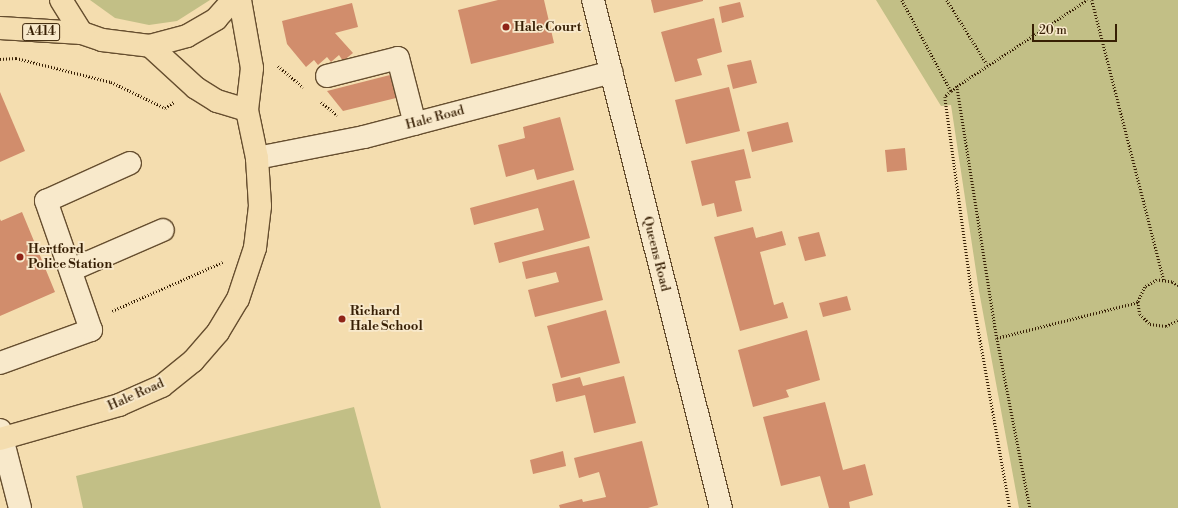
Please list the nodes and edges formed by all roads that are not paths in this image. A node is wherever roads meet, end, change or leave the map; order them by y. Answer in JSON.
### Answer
{"nodes":[{"id":1,"x":61,"y":0,"type":"edge"},
{"id":2,"x":233,"y":0,"type":"edge"},
{"id":3,"x":240,"y":0,"type":"edge"},
{"id":4,"x":593,"y":0,"type":"edge"},
{"id":5,"x":0,"y":28,"type":"edge"},
{"id":6,"x":82,"y":33,"type":"junction"},
{"id":7,"x":150,"y":46,"type":"junction"},
{"id":8,"x":612,"y":72,"type":"junction"},
{"id":9,"x":327,"y":76,"type":"dead end"},
{"id":10,"x":247,"y":110,"type":"junction"},
{"id":11,"x":415,"y":124,"type":"junction"},
{"id":12,"x":257,"y":158,"type":"junction"},
{"id":13,"x":130,"y":163,"type":"dead end"},
{"id":14,"x":163,"y":230,"type":"dead end"},
{"id":15,"x":71,"y":270,"type":"junction"},
{"id":16,"x":0,"y":363,"type":"edge"},
{"id":17,"x":1,"y":436,"type":"edge"},
{"id":18,"x":20,"y":508,"type":"edge"},
{"id":19,"x":721,"y":508,"type":"edge"}],
"edges":[{"from":1,"to":6,"type":"main road"},
{"from":2,"to":7,"type":"main road"},
{"from":3,"to":10,"type":"main road","name":"Hale Road"},
{"from":4,"to":8,"type":"street","name":"Queens Road"},
{"from":5,"to":6,"type":"main road","number":"A414"},
{"from":6,"to":7,"type":"main road"},
{"from":7,"to":10,"type":"main road"},
{"from":8,"to":11,"type":"street","name":"Hale Road"},
{"from":8,"to":19,"type":"street","name":"Queens Road"},
{"from":9,"to":11,"type":"street"},
{"from":10,"to":12,"type":"main road","name":"Hale Road"},
{"from":11,"to":12,"type":"street","name":"Hale Road"},
{"from":12,"to":17,"type":"main road","name":"Hale Road"},
{"from":13,"to":15,"type":"street"},
{"from":14,"to":15,"type":"street"},
{"from":15,"to":16,"type":"street"},
{"from":17,"to":18,"type":"street"}]}
